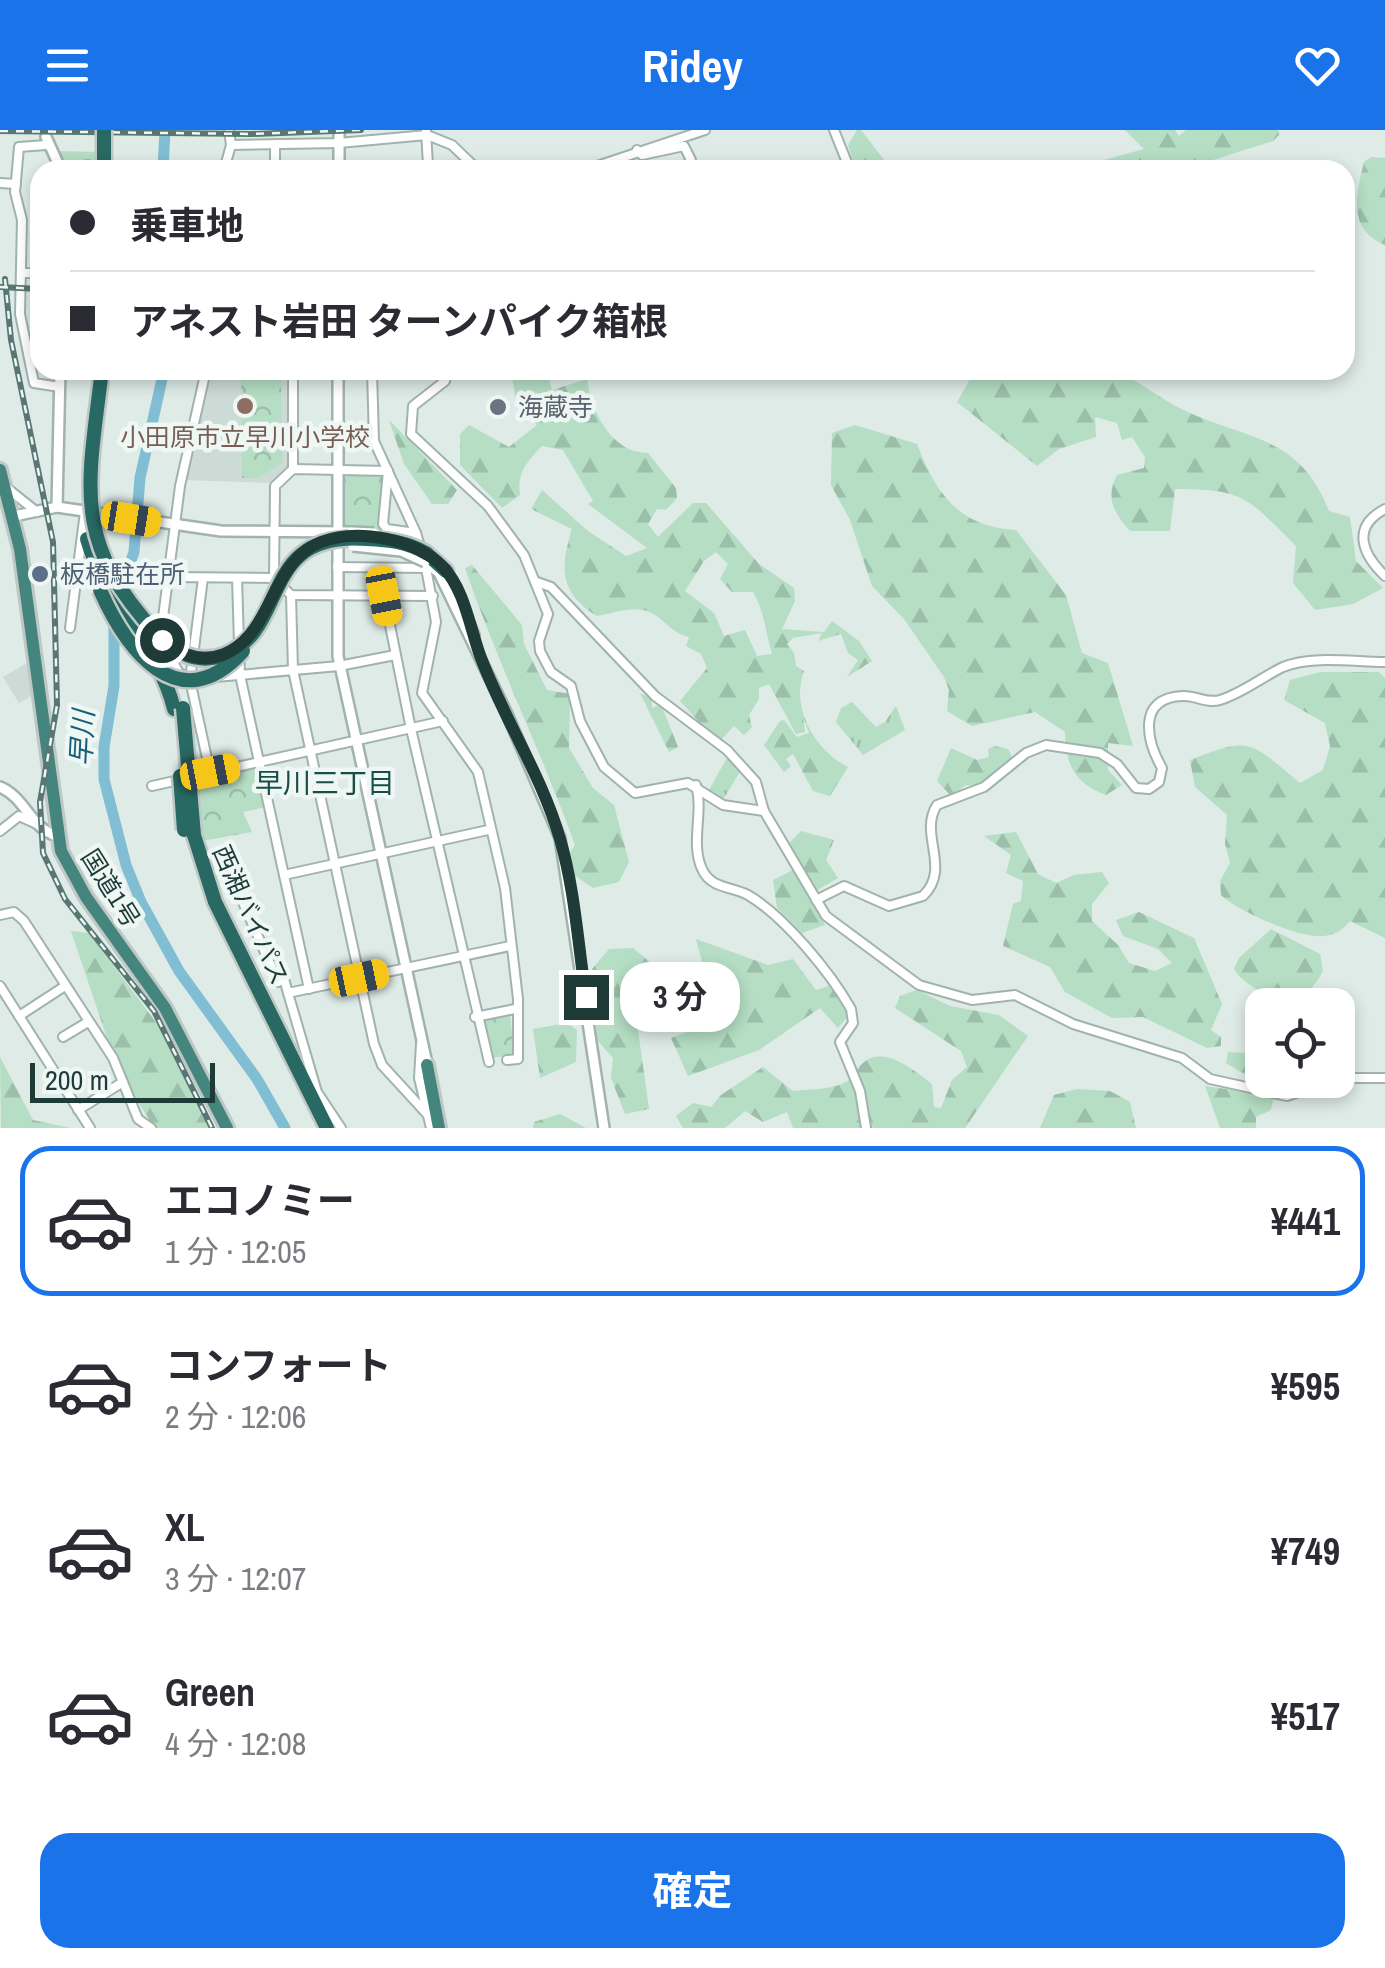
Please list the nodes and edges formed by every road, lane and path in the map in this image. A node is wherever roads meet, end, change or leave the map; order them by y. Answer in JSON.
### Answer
{"nodes":[{"id":1,"x":104,"y":130,"type":"edge"},
{"id":2,"x":112,"y":130,"type":"edge"},
{"id":3,"x":229,"y":130,"type":"edge"},
{"id":4,"x":338,"y":130,"type":"edge"},
{"id":5,"x":705,"y":130,"type":"edge"},
{"id":6,"x":834,"y":130,"type":"edge"},
{"id":7,"x":427,"y":133,"type":"edge"},
{"id":8,"x":46,"y":141,"type":"joint"},
{"id":9,"x":339,"y":143,"type":"junction"},
{"id":10,"x":275,"y":144,"type":"junction"},
{"id":11,"x":231,"y":145,"type":"junction"},
{"id":12,"x":637,"y":150,"type":"junction"},
{"id":13,"x":56,"y":160,"type":"edge"},
{"id":14,"x":104,"y":160,"type":"edge"},
{"id":15,"x":112,"y":160,"type":"edge"},
{"id":16,"x":227,"y":160,"type":"edge"},
{"id":17,"x":275,"y":160,"type":"edge"},
{"id":18,"x":339,"y":160,"type":"edge"},
{"id":19,"x":428,"y":160,"type":"edge"},
{"id":20,"x":468,"y":160,"type":"edge"},
{"id":21,"x":611,"y":160,"type":"edge"},
{"id":22,"x":691,"y":160,"type":"edge"},
{"id":23,"x":846,"y":160,"type":"edge"},
{"id":24,"x":0,"y":184,"type":"edge"},
{"id":25,"x":16,"y":184,"type":"junction"},
{"id":26,"x":21,"y":273,"type":"junction"},
{"id":27,"x":30,"y":273,"type":"edge"},
{"id":28,"x":30,"y":363,"type":"edge"},
{"id":29,"x":33,"y":380,"type":"edge"},
{"id":30,"x":60,"y":380,"type":"edge"},
{"id":31,"x":91,"y":380,"type":"edge"},
{"id":32,"x":101,"y":380,"type":"edge"},
{"id":33,"x":204,"y":380,"type":"edge"},
{"id":34,"x":294,"y":380,"type":"edge"},
{"id":35,"x":338,"y":380,"type":"edge"},
{"id":36,"x":372,"y":380,"type":"edge"},
{"id":37,"x":446,"y":380,"type":"edge"},
{"id":38,"x":60,"y":387,"type":"junction"},
{"id":39,"x":0,"y":470,"type":"edge"},
{"id":40,"x":293,"y":470,"type":"junction"},
{"id":41,"x":338,"y":470,"type":"junction"},
{"id":42,"x":388,"y":471,"type":"junction"},
{"id":43,"x":7,"y":488,"type":"junction"},
{"id":44,"x":57,"y":507,"type":"junction"},
{"id":45,"x":1385,"y":509,"type":"edge"},
{"id":46,"x":37,"y":512,"type":"junction"},
{"id":47,"x":90,"y":512,"type":"junction"},
{"id":48,"x":7,"y":517,"type":"edge"},
{"id":49,"x":171,"y":525,"type":"junction"},
{"id":50,"x":275,"y":532,"type":"junction"},
{"id":51,"x":337,"y":532,"type":"junction"},
{"id":52,"x":416,"y":532,"type":"junction"},
{"id":53,"x":87,"y":539,"type":"junction"},
{"id":54,"x":337,"y":547,"type":"junction"},
{"id":55,"x":430,"y":561,"type":"junction"},
{"id":56,"x":337,"y":567,"type":"junction"},
{"id":57,"x":383,"y":568,"type":"junction"},
{"id":58,"x":1385,"y":576,"type":"edge"},
{"id":59,"x":168,"y":577,"type":"junction"},
{"id":60,"x":203,"y":578,"type":"junction"},
{"id":61,"x":237,"y":578,"type":"junction"},
{"id":62,"x":274,"y":578,"type":"junction"},
{"id":63,"x":537,"y":582,"type":"junction"},
{"id":64,"x":291,"y":595,"type":"junction"},
{"id":65,"x":337,"y":595,"type":"junction"},
{"id":66,"x":384,"y":596,"type":"junction"},
{"id":67,"x":433,"y":596,"type":"junction"},
{"id":68,"x":125,"y":601,"type":"junction"},
{"id":69,"x":70,"y":628,"type":"dead end"},
{"id":70,"x":395,"y":655,"type":"junction"},
{"id":71,"x":1385,"y":662,"type":"edge"},
{"id":72,"x":339,"y":666,"type":"junction"},
{"id":73,"x":292,"y":670,"type":"junction"},
{"id":74,"x":240,"y":675,"type":"junction"},
{"id":75,"x":190,"y":678,"type":"junction"},
{"id":76,"x":443,"y":721,"type":"junction"},
{"id":77,"x":411,"y":729,"type":"junction"},
{"id":78,"x":355,"y":740,"type":"junction"},
{"id":79,"x":310,"y":751,"type":"junction"},
{"id":80,"x":260,"y":762,"type":"junction"},
{"id":81,"x":210,"y":772,"type":"junction"},
{"id":82,"x":696,"y":785,"type":"junction"},
{"id":83,"x":152,"y":786,"type":"dead end"},
{"id":84,"x":0,"y":787,"type":"edge"},
{"id":85,"x":764,"y":812,"type":"junction"},
{"id":86,"x":36,"y":824,"type":"junction"},
{"id":87,"x":488,"y":830,"type":"junction"},
{"id":88,"x":0,"y":831,"type":"edge"},
{"id":89,"x":190,"y":835,"type":"junction"},
{"id":90,"x":57,"y":836,"type":"junction"},
{"id":91,"x":436,"y":842,"type":"junction"},
{"id":92,"x":380,"y":854,"type":"junction"},
{"id":93,"x":335,"y":864,"type":"junction"},
{"id":94,"x":284,"y":875,"type":"junction"},
{"id":95,"x":242,"y":900,"type":"dead end"},
{"id":96,"x":816,"y":900,"type":"junction"},
{"id":97,"x":2,"y":915,"type":"edge"},
{"id":98,"x":510,"y":946,"type":"junction"},
{"id":99,"x":461,"y":956,"type":"junction"},
{"id":100,"x":405,"y":968,"type":"junction"},
{"id":101,"x":359,"y":978,"type":"junction"},
{"id":102,"x":0,"y":986,"type":"edge"},
{"id":103,"x":65,"y":986,"type":"junction"},
{"id":104,"x":309,"y":989,"type":"junction"},
{"id":105,"x":288,"y":993,"type":"junction"},
{"id":106,"x":515,"y":1009,"type":"junction"},
{"id":107,"x":18,"y":1016,"type":"junction"},
{"id":108,"x":475,"y":1017,"type":"junction"},
{"id":109,"x":88,"y":1022,"type":"junction"},
{"id":110,"x":63,"y":1037,"type":"dead end"},
{"id":111,"x":421,"y":1043,"type":"junction"},
{"id":112,"x":507,"y":1060,"type":"dead end"},
{"id":113,"x":489,"y":1062,"type":"dead end"},
{"id":114,"x":427,"y":1065,"type":"joint"},
{"id":115,"x":1385,"y":1078,"type":"edge"},
{"id":116,"x":123,"y":1082,"type":"junction"},
{"id":117,"x":78,"y":1110,"type":"junction"},
{"id":118,"x":427,"y":1114,"type":"junction"},
{"id":119,"x":90,"y":1128,"type":"edge"},
{"id":120,"x":151,"y":1128,"type":"edge"},
{"id":121,"x":227,"y":1128,"type":"edge"},
{"id":122,"x":318,"y":1128,"type":"edge"},
{"id":123,"x":328,"y":1128,"type":"edge"},
{"id":124,"x":341,"y":1128,"type":"edge"},
{"id":125,"x":431,"y":1128,"type":"edge"},
{"id":126,"x":442,"y":1128,"type":"edge"},
{"id":127,"x":604,"y":1128,"type":"edge"},
{"id":128,"x":866,"y":1128,"type":"edge"}],
"edges":[{"from":1,"to":14,"type":"highway","bridge":true},
{"from":2,"to":15,"type":"highway"},
{"from":3,"to":11,"type":"street"},
{"from":4,"to":9,"type":"street"},
{"from":5,"to":12,"type":"street"},
{"from":6,"to":23,"type":"street"},
{"from":7,"to":9,"type":"street"},
{"from":7,"to":19,"type":"street"},
{"from":7,"to":20,"type":"street"},
{"from":8,"to":13,"type":"street"},
{"from":8,"to":25,"type":"street"},
{"from":9,"to":10,"type":"street"},
{"from":9,"to":18,"type":"street"},
{"from":10,"to":11,"type":"street"},
{"from":10,"to":17,"type":"street"},
{"from":11,"to":16,"type":"street"},
{"from":12,"to":21,"type":"street"},
{"from":12,"to":22,"type":"street"},
{"from":24,"to":25,"type":"street"},
{"from":25,"to":26,"type":"street"},
{"from":26,"to":27,"type":"street"},
{"from":26,"to":28,"type":"street"},
{"from":29,"to":38,"type":"street"},
{"from":30,"to":38,"type":"street"},
{"from":31,"to":53,"type":"highway","name":"西湘バイパス","bridge":true},
{"from":32,"to":68,"type":"highway","name":"西湘バイパス","bridge":true},
{"from":33,"to":49,"type":"street"},
{"from":34,"to":40,"type":"street"},
{"from":35,"to":41,"type":"street"},
{"from":36,"to":42,"type":"street"},
{"from":37,"to":63,"type":"street"},
{"from":38,"to":44,"type":"street"},
{"from":39,"to":43,"type":"highway","name":"国道1号"},
{"from":40,"to":41,"type":"street"},
{"from":40,"to":50,"type":"street"},
{"from":41,"to":42,"type":"street"},
{"from":41,"to":51,"type":"street"},
{"from":42,"to":52,"type":"street"},
{"from":42,"to":52,"type":"street"},
{"from":43,"to":46,"type":"street"},
{"from":43,"to":48,"type":"highway","name":"国道1号"},
{"from":44,"to":46,"type":"street"},
{"from":44,"to":47,"type":"street"},
{"from":45,"to":58,"type":"street"},
{"from":46,"to":48,"type":"street"},
{"from":47,"to":49,"type":"street"},
{"from":47,"to":69,"type":"street"},
{"from":48,"to":90,"type":"highway","name":"国道1号"},
{"from":49,"to":50,"type":"street"},
{"from":49,"to":59,"type":"street"},
{"from":50,"to":51,"type":"street"},
{"from":50,"to":62,"type":"street"},
{"from":51,"to":54,"type":"street"},
{"from":51,"to":55,"type":"street","bridge":true},
{"from":52,"to":55,"type":"street"},
{"from":53,"to":55,"type":"highway","bridge":true},
{"from":53,"to":89,"type":"highway","name":"西湘バイパス","bridge":true},
{"from":54,"to":55,"type":"street","bridge":true},
{"from":54,"to":56,"type":"street"},
{"from":55,"to":57,"type":"street"},
{"from":55,"to":67,"type":"street"},
{"from":55,"to":68,"type":"highway","bridge":true},
{"from":55,"to":127,"type":"street"},
{"from":56,"to":57,"type":"street"},
{"from":56,"to":65,"type":"street"},
{"from":57,"to":66,"type":"street"},
{"from":59,"to":60,"type":"street"},
{"from":59,"to":75,"type":"street"},
{"from":60,"to":61,"type":"street"},
{"from":60,"to":75,"type":"street"},
{"from":61,"to":62,"type":"street"},
{"from":61,"to":74,"type":"street"},
{"from":62,"to":64,"type":"street"},
{"from":63,"to":82,"type":"street"},
{"from":63,"to":85,"type":"street"},
{"from":64,"to":65,"type":"street"},
{"from":64,"to":73,"type":"street"},
{"from":65,"to":66,"type":"street"},
{"from":65,"to":72,"type":"street"},
{"from":66,"to":67,"type":"street"},
{"from":66,"to":70,"type":"street"},
{"from":67,"to":76,"type":"street"},
{"from":68,"to":89,"type":"highway","name":"西湘バイパス","bridge":true},
{"from":70,"to":72,"type":"street"},
{"from":70,"to":77,"type":"street"},
{"from":71,"to":96,"type":"street"},
{"from":72,"to":73,"type":"street"},
{"from":72,"to":78,"type":"street"},
{"from":73,"to":74,"type":"street"},
{"from":73,"to":79,"type":"street"},
{"from":74,"to":75,"type":"street"},
{"from":74,"to":80,"type":"street"},
{"from":75,"to":81,"type":"street"},
{"from":76,"to":77,"type":"street"},
{"from":76,"to":87,"type":"street"},
{"from":77,"to":78,"type":"street"},
{"from":77,"to":91,"type":"street"},
{"from":78,"to":79,"type":"street"},
{"from":78,"to":92,"type":"street"},
{"from":79,"to":80,"type":"street"},
{"from":79,"to":93,"type":"street"},
{"from":80,"to":81,"type":"street"},
{"from":80,"to":94,"type":"street"},
{"from":81,"to":83,"type":"street"},
{"from":82,"to":85,"type":"street"},
{"from":82,"to":128,"type":"street"},
{"from":84,"to":86,"type":"street"},
{"from":85,"to":96,"type":"street"},
{"from":86,"to":88,"type":"street"},
{"from":86,"to":90,"type":"street"},
{"from":87,"to":91,"type":"street"},
{"from":87,"to":98,"type":"street"},
{"from":89,"to":122,"type":"highway","name":"西湘バイパス"},
{"from":89,"to":123,"type":"highway","name":"西湘バイパス"},
{"from":90,"to":121,"type":"highway","name":"国道1号"},
{"from":91,"to":92,"type":"street"},
{"from":91,"to":99,"type":"street"},
{"from":92,"to":93,"type":"street"},
{"from":92,"to":100,"type":"street"},
{"from":93,"to":94,"type":"street"},
{"from":93,"to":101,"type":"street"},
{"from":94,"to":104,"type":"street"},
{"from":95,"to":105,"type":"street"},
{"from":96,"to":115,"type":"street"},
{"from":97,"to":103,"type":"street"},
{"from":98,"to":99,"type":"street"},
{"from":98,"to":106,"type":"street"},
{"from":99,"to":100,"type":"street"},
{"from":99,"to":108,"type":"street"},
{"from":100,"to":101,"type":"street"},
{"from":100,"to":111,"type":"street"},
{"from":101,"to":104,"type":"street"},
{"from":101,"to":118,"type":"street"},
{"from":102,"to":107,"type":"street"},
{"from":103,"to":107,"type":"street"},
{"from":103,"to":109,"type":"street"},
{"from":104,"to":105,"type":"street"},
{"from":105,"to":124,"type":"street"},
{"from":106,"to":108,"type":"street"},
{"from":106,"to":112,"type":"street"},
{"from":107,"to":117,"type":"street"},
{"from":108,"to":113,"type":"street"},
{"from":109,"to":110,"type":"street"},
{"from":109,"to":116,"type":"street"},
{"from":111,"to":114,"type":"street"},
{"from":111,"to":118,"type":"street"},
{"from":114,"to":126,"type":"highway"},
{"from":116,"to":117,"type":"street"},
{"from":116,"to":120,"type":"street"},
{"from":117,"to":119,"type":"street"},
{"from":118,"to":125,"type":"street"}]}
